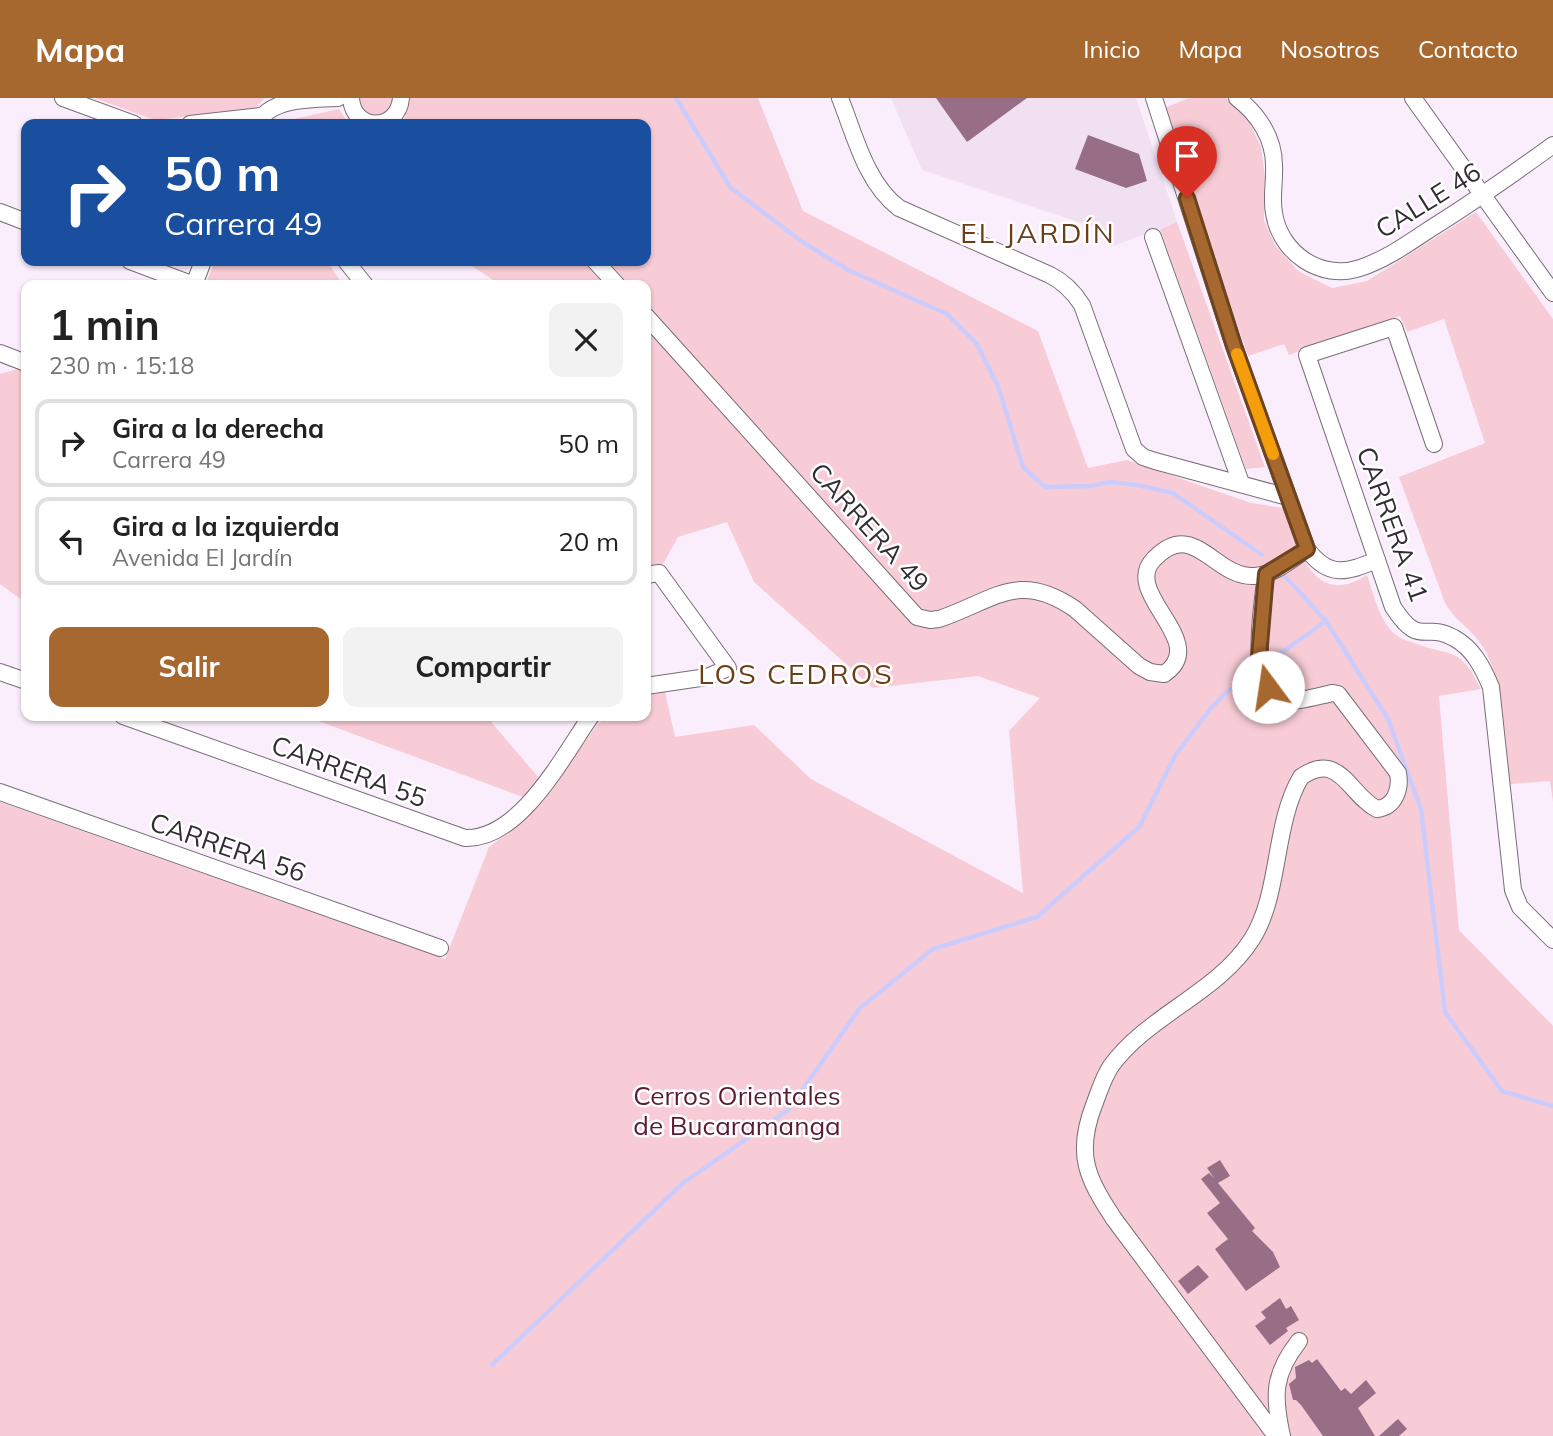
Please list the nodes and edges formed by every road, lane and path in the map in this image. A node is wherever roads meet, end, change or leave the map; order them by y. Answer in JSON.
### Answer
{"nodes":[{"id":1,"x":63,"y":98,"type":"edge"},
{"id":2,"x":338,"y":98,"type":"edge"},
{"id":3,"x":351,"y":98,"type":"edge"},
{"id":4,"x":401,"y":98,"type":"edge"},
{"id":5,"x":840,"y":98,"type":"edge"},
{"id":6,"x":1237,"y":98,"type":"edge"},
{"id":7,"x":1413,"y":98,"type":"edge"},
{"id":8,"x":1156,"y":99,"type":"edge"},
{"id":9,"x":120,"y":119,"type":"edge"},
{"id":10,"x":260,"y":119,"type":"edge"},
{"id":11,"x":361,"y":119,"type":"edge"},
{"id":12,"x":394,"y":119,"type":"edge"},
{"id":13,"x":1553,"y":145,"type":"edge"},
{"id":14,"x":1483,"y":196,"type":"junction"},
{"id":15,"x":0,"y":212,"type":"edge"},
{"id":16,"x":21,"y":220,"type":"edge"},
{"id":17,"x":1153,"y":237,"type":"dead end"},
{"id":18,"x":143,"y":266,"type":"edge"},
{"id":19,"x":350,"y":266,"type":"edge"},
{"id":20,"x":599,"y":266,"type":"edge"},
{"id":21,"x":181,"y":280,"type":"edge"},
{"id":22,"x":361,"y":280,"type":"edge"},
{"id":23,"x":612,"y":280,"type":"edge"},
{"id":24,"x":1553,"y":293,"type":"edge"},
{"id":25,"x":651,"y":322,"type":"edge"},
{"id":26,"x":0,"y":353,"type":"edge"},
{"id":27,"x":21,"y":361,"type":"edge"},
{"id":28,"x":1434,"y":444,"type":"dead end"},
{"id":29,"x":1241,"y":483,"type":"junction"},
{"id":30,"x":1288,"y":497,"type":"junction"},
{"id":31,"x":1307,"y":549,"type":"junction"},
{"id":32,"x":1377,"y":560,"type":"junction"},
{"id":33,"x":652,"y":574,"type":"edge"},
{"id":34,"x":1266,"y":574,"type":"junction"},
{"id":35,"x":0,"y":672,"type":"edge"},
{"id":36,"x":21,"y":679,"type":"edge"},
{"id":37,"x":651,"y":685,"type":"edge"},
{"id":38,"x":137,"y":721,"type":"edge"},
{"id":39,"x":587,"y":721,"type":"edge"},
{"id":40,"x":0,"y":792,"type":"edge"},
{"id":41,"x":1553,"y":940,"type":"edge"},
{"id":42,"x":440,"y":948,"type":"dead end"},
{"id":43,"x":1299,"y":1341,"type":"dead end"},
{"id":44,"x":1276,"y":1436,"type":"edge"},
{"id":45,"x":1282,"y":1436,"type":"edge"}],
"edges":[{"from":1,"to":9,"type":"street"},
{"from":2,"to":10,"type":"street"},
{"from":3,"to":11,"type":"street"},
{"from":4,"to":12,"type":"street"},
{"from":5,"to":29,"type":"street"},
{"from":6,"to":14,"type":"street","name":"CALLE 46"},
{"from":7,"to":14,"type":"street"},
{"from":8,"to":30,"type":"street"},
{"from":13,"to":14,"type":"street","name":"CALLE 46"},
{"from":14,"to":24,"type":"street"},
{"from":15,"to":16,"type":"street"},
{"from":17,"to":29,"type":"street"},
{"from":18,"to":21,"type":"street"},
{"from":19,"to":22,"type":"street"},
{"from":20,"to":23,"type":"street"},
{"from":25,"to":34,"type":"street","name":"CARRERA 49"},
{"from":26,"to":27,"type":"street"},
{"from":28,"to":32,"type":"street","name":"CARRERA 41"},
{"from":29,"to":30,"type":"street"},
{"from":30,"to":31,"type":"street"},
{"from":31,"to":32,"type":"street"},
{"from":31,"to":34,"type":"street"},
{"from":32,"to":41,"type":"street","name":"CARRERA 41"},
{"from":33,"to":37,"type":"street"},
{"from":34,"to":44,"type":"street"},
{"from":35,"to":36,"type":"street"},
{"from":38,"to":39,"type":"street","name":"CARRERA 55"},
{"from":40,"to":42,"type":"street","name":"CARRERA 56"},
{"from":43,"to":45,"type":"street"}]}
